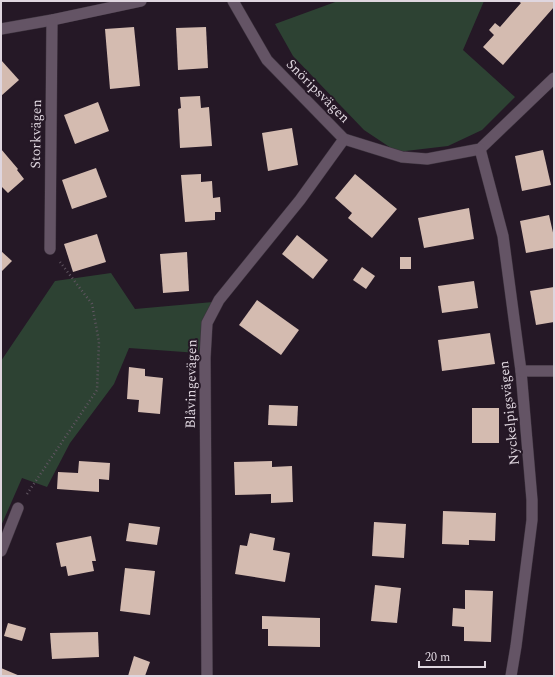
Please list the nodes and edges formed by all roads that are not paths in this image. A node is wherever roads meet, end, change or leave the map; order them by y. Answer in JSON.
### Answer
{"nodes":[{"id":1,"x":141,"y":1,"type":"edge"},
{"id":2,"x":233,"y":1,"type":"edge"},
{"id":3,"x":52,"y":20,"type":"junction"},
{"id":4,"x":1,"y":29,"type":"edge"},
{"id":5,"x":554,"y":78,"type":"edge"},
{"id":6,"x":344,"y":138,"type":"junction"},
{"id":7,"x":480,"y":149,"type":"junction"},
{"id":8,"x":50,"y":249,"type":"road end"},
{"id":9,"x":520,"y":371,"type":"junction"},
{"id":10,"x":554,"y":371,"type":"edge"},
{"id":11,"x":18,"y":508,"type":"road end"},
{"id":12,"x":1,"y":550,"type":"edge"},
{"id":13,"x":207,"y":676,"type":"edge"},
{"id":14,"x":511,"y":676,"type":"edge"}],
"edges":[{"from":1,"to":3,"type":"street"},
{"from":2,"to":6,"type":"street","name":"Snöripsvägen"},
{"from":3,"to":4,"type":"street"},
{"from":3,"to":8,"type":"street","name":"Storkvägen"},
{"from":5,"to":7,"type":"street"},
{"from":6,"to":7,"type":"street","name":"Snöripsvägen"},
{"from":6,"to":13,"type":"street","name":"Blåvingevägen"},
{"from":7,"to":9,"type":"street","name":"Nyckelpigsvägen"},
{"from":9,"to":10,"type":"street"},
{"from":9,"to":14,"type":"street","name":"Nyckelpigsvägen"},
{"from":11,"to":12,"type":"street"}]}
